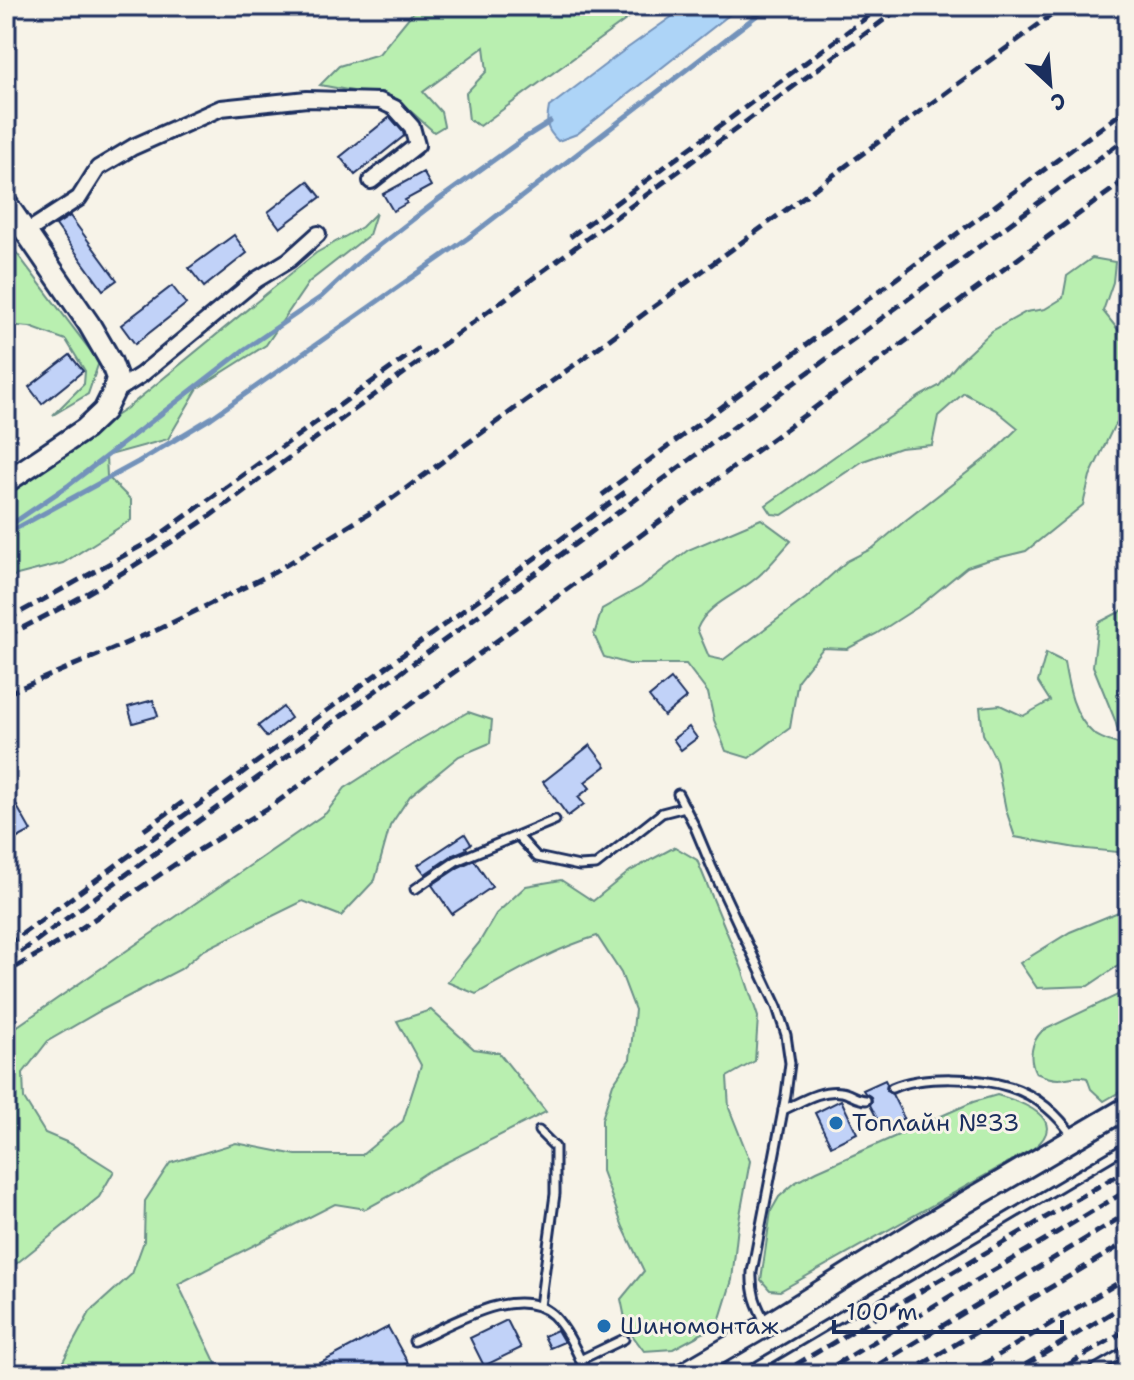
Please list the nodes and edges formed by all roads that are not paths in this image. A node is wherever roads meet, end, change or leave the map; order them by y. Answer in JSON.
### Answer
{"nodes":[{"id":1,"x":371,"y":181,"type":"dead end"},
{"id":2,"x":6,"y":203,"type":"edge"},
{"id":3,"x":25,"y":233,"type":"junction"},
{"id":4,"x":318,"y":234,"type":"dead end"},
{"id":5,"x":113,"y":393,"type":"junction"},
{"id":6,"x":6,"y":482,"type":"edge"},
{"id":7,"x":678,"y":794,"type":"dead end"},
{"id":8,"x":685,"y":807,"type":"junction"},
{"id":9,"x":555,"y":820,"type":"dead end"},
{"id":10,"x":518,"y":836,"type":"junction"},
{"id":11,"x":415,"y":889,"type":"dead end"},
{"id":12,"x":892,"y":1088,"type":"dead end"},
{"id":13,"x":866,"y":1100,"type":"dead end"},
{"id":14,"x":1128,"y":1107,"type":"edge"},
{"id":15,"x":783,"y":1110,"type":"junction"},
{"id":16,"x":539,"y":1131,"type":"dead end"},
{"id":17,"x":1074,"y":1139,"type":"junction"},
{"id":18,"x":1128,"y":1146,"type":"edge"},
{"id":19,"x":540,"y":1306,"type":"junction"},
{"id":20,"x":767,"y":1325,"type":"junction"},
{"id":21,"x":624,"y":1339,"type":"dead end"},
{"id":22,"x":414,"y":1341,"type":"dead end"},
{"id":23,"x":1128,"y":1350,"type":"edge"},
{"id":24,"x":580,"y":1360,"type":"junction"},
{"id":25,"x":587,"y":1374,"type":"edge"},
{"id":26,"x":683,"y":1374,"type":"edge"},
{"id":27,"x":744,"y":1374,"type":"edge"},
{"id":28,"x":1087,"y":1374,"type":"edge"}],
"edges":[{"from":1,"to":3,"type":"street"},
{"from":2,"to":3,"type":"main road"},
{"from":3,"to":5,"type":"main road"},
{"from":4,"to":5,"type":"street"},
{"from":5,"to":6,"type":"main road"},
{"from":7,"to":8,"type":"lane"},
{"from":8,"to":10,"type":"lane"},
{"from":8,"to":15,"type":"lane"},
{"from":9,"to":10,"type":"lane"},
{"from":10,"to":11,"type":"lane"},
{"from":12,"to":17,"type":"lane"},
{"from":13,"to":15,"type":"lane"},
{"from":14,"to":17,"type":"main road"},
{"from":15,"to":20,"type":"lane"},
{"from":16,"to":19,"type":"lane"},
{"from":17,"to":20,"type":"main road"},
{"from":18,"to":27,"type":"lane"},
{"from":19,"to":22,"type":"lane"},
{"from":19,"to":24,"type":"lane"},
{"from":20,"to":26,"type":"main road"},
{"from":21,"to":24,"type":"lane"},
{"from":23,"to":28,"type":"lane"},
{"from":24,"to":25,"type":"lane"}]}
